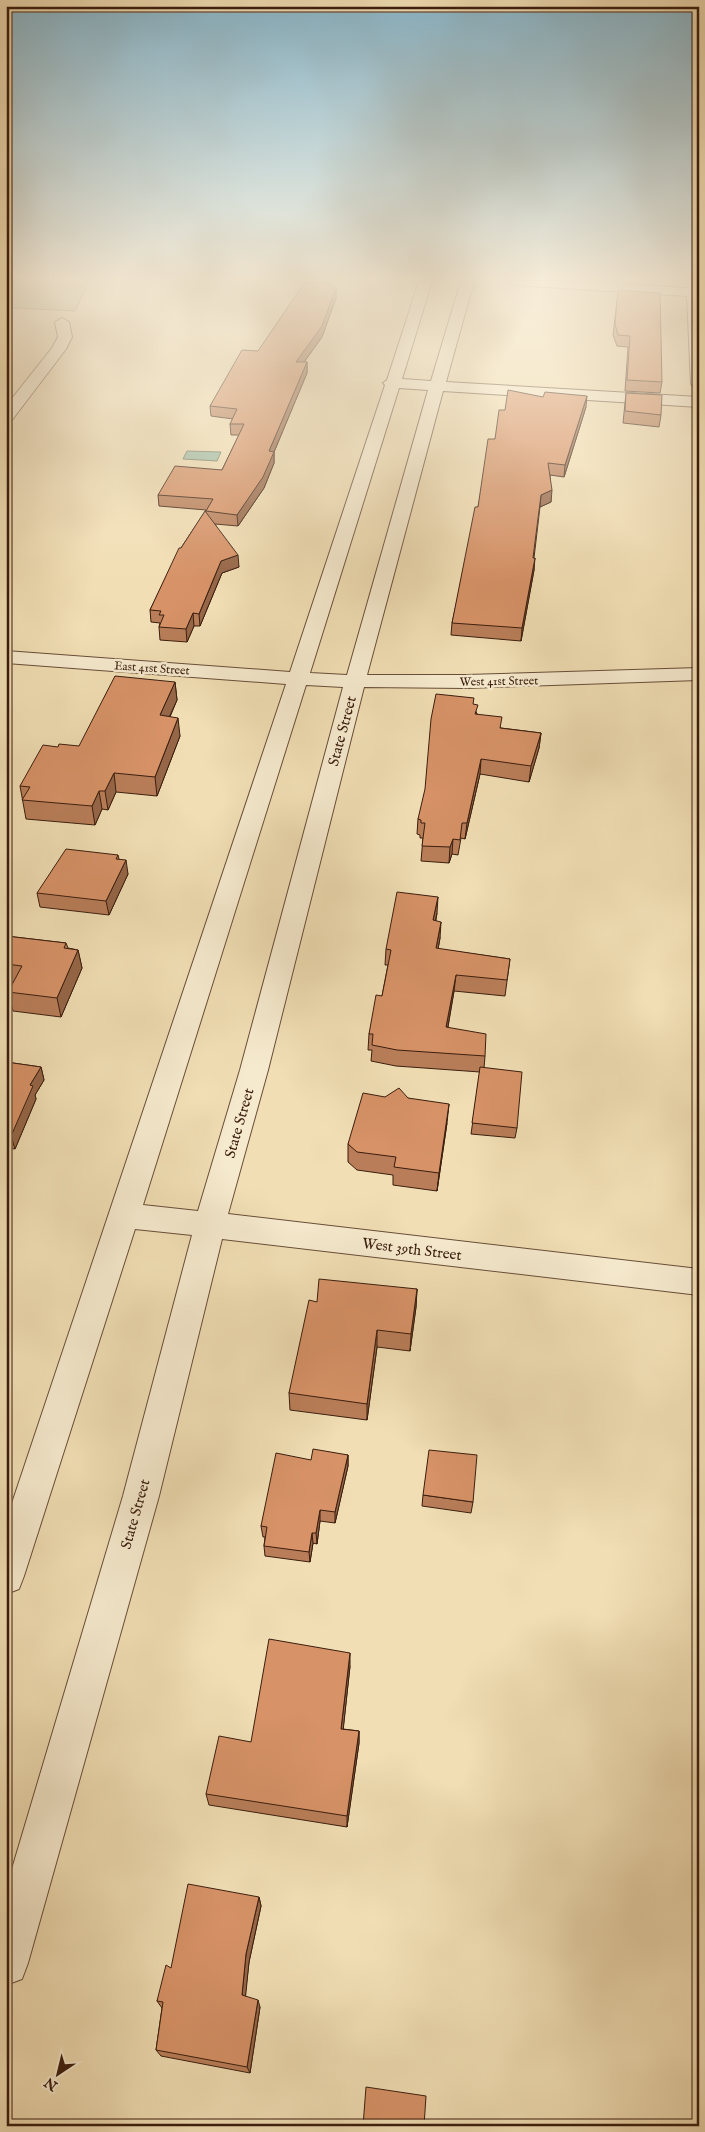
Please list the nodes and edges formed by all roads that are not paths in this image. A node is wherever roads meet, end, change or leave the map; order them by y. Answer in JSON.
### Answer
{"nodes":[{"id":1,"x":33,"y":380,"type":"edge"},
{"id":2,"x":439,"y":380,"type":"edge"},
{"id":3,"x":391,"y":383,"type":"joint"},
{"id":4,"x":437,"y":386,"type":"junction"},
{"id":5,"x":7,"y":388,"type":"edge"},
{"id":6,"x":26,"y":390,"type":"junction"},
{"id":7,"x":699,"y":402,"type":"edge"},
{"id":8,"x":6,"y":417,"type":"edge"},
{"id":9,"x":6,"y":657,"type":"edge"},
{"id":10,"x":699,"y":674,"type":"edge"},
{"id":11,"x":298,"y":678,"type":"junction"},
{"id":12,"x":355,"y":681,"type":"junction"},
{"id":13,"x":125,"y":1215,"type":"junction"},
{"id":14,"x":211,"y":1226,"type":"junction"},
{"id":15,"x":699,"y":1282,"type":"edge"},
{"id":16,"x":6,"y":1576,"type":"edge"},
{"id":17,"x":6,"y":1963,"type":"edge"}],
"edges":[{"from":1,"to":6,"type":"street"},
{"from":2,"to":4,"type":"street","name":"State Street"},
{"from":3,"to":4,"type":"street"},
{"from":3,"to":11,"type":"street"},
{"from":4,"to":7,"type":"street"},
{"from":4,"to":12,"type":"street","name":"State Street"},
{"from":5,"to":6,"type":"street"},
{"from":6,"to":8,"type":"street"},
{"from":9,"to":11,"type":"street","name":"East 41st Street"},
{"from":10,"to":12,"type":"street","name":"West 41st Street"},
{"from":11,"to":12,"type":"street","name":"West 41st Street"},
{"from":11,"to":13,"type":"street"},
{"from":12,"to":14,"type":"street","name":"State Street"},
{"from":13,"to":14,"type":"street","name":"West 39th Street"},
{"from":13,"to":16,"type":"street"},
{"from":14,"to":15,"type":"street","name":"West 39th Street"},
{"from":14,"to":17,"type":"street","name":"State Street"}]}
